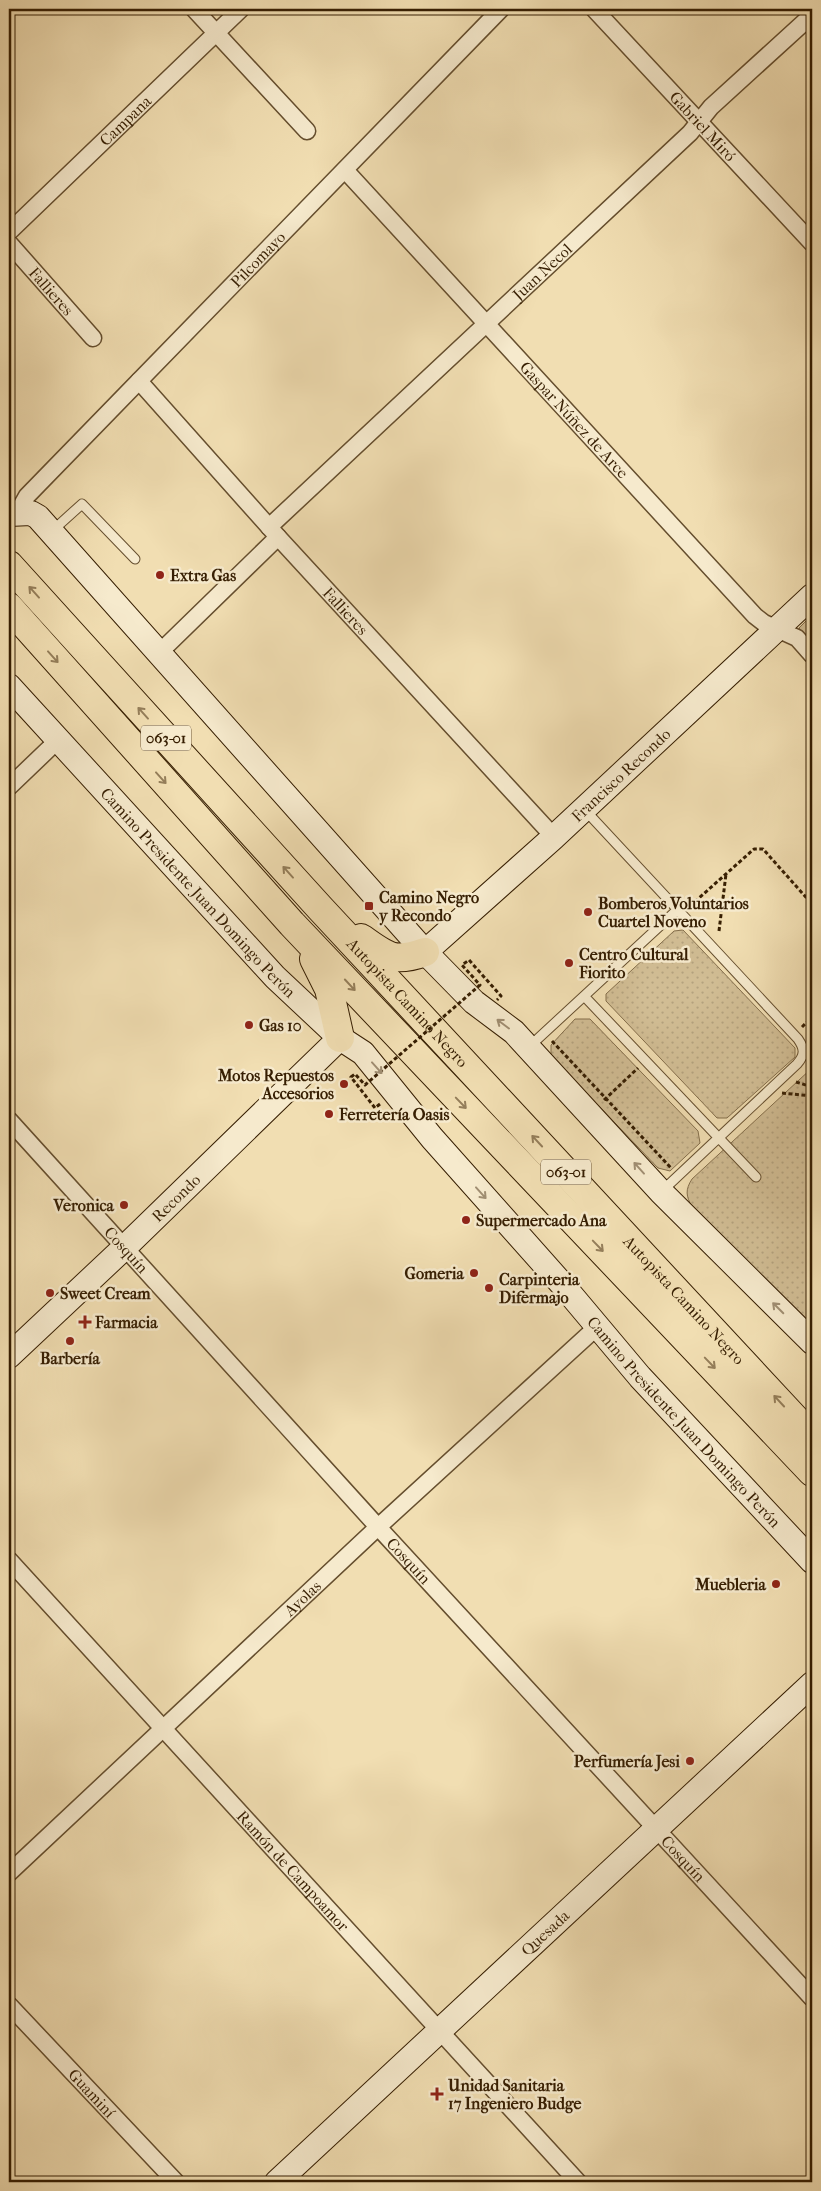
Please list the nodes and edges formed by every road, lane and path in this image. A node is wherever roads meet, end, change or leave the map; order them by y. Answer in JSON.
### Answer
{"nodes":[{"id":1,"x":194,"y":9,"type":"edge"},
{"id":2,"x":241,"y":9,"type":"edge"},
{"id":3,"x":501,"y":9,"type":"edge"},
{"id":4,"x":594,"y":9,"type":"edge"},
{"id":5,"x":812,"y":15,"type":"edge"},
{"id":6,"x":216,"y":33,"type":"junction"},
{"id":7,"x":698,"y":121,"type":"junction"},
{"id":8,"x":307,"y":131,"type":"dead end"},
{"id":9,"x":345,"y":170,"type":"junction"},
{"id":10,"x":9,"y":232,"type":"edge"},
{"id":11,"x":9,"y":243,"type":"edge"},
{"id":12,"x":812,"y":243,"type":"edge"},
{"id":13,"x":487,"y":323,"type":"junction"},
{"id":14,"x":93,"y":338,"type":"dead end"},
{"id":15,"x":139,"y":381,"type":"junction"},
{"id":16,"x":13,"y":513,"type":"edge"},
{"id":17,"x":51,"y":532,"type":"junction"},
{"id":18,"x":274,"y":532,"type":"junction"},
{"id":19,"x":134,"y":560,"type":"dead end"},
{"id":20,"x":10,"y":566,"type":"edge"},
{"id":21,"x":812,"y":596,"type":"edge"},
{"id":22,"x":9,"y":607,"type":"edge"},
{"id":23,"x":778,"y":628,"type":"junction"},
{"id":24,"x":160,"y":652,"type":"junction"},
{"id":25,"x":812,"y":655,"type":"edge"},
{"id":26,"x":9,"y":686,"type":"edge"},
{"id":27,"x":58,"y":740,"type":"junction"},
{"id":28,"x":9,"y":787,"type":"edge"},
{"id":29,"x":584,"y":809,"type":"junction"},
{"id":30,"x":554,"y":837,"type":"junction"},
{"id":31,"x":727,"y":873,"type":"junction"},
{"id":32,"x":812,"y":904,"type":"edge"},
{"id":33,"x":320,"y":908,"type":"junction"},
{"id":34,"x":678,"y":913,"type":"junction"},
{"id":35,"x":292,"y":924,"type":"junction"},
{"id":36,"x":719,"y":932,"type":"dead end"},
{"id":37,"x":426,"y":952,"type":"junction"},
{"id":38,"x":584,"y":996,"type":"junction"},
{"id":39,"x":497,"y":1000,"type":"dead end"},
{"id":40,"x":340,"y":1038,"type":"junction"},
{"id":41,"x":537,"y":1040,"type":"junction"},
{"id":42,"x":646,"y":1061,"type":"junction"},
{"id":43,"x":767,"y":1092,"type":"junction"},
{"id":44,"x":812,"y":1096,"type":"edge"},
{"id":45,"x":380,"y":1104,"type":"dead end"},
{"id":46,"x":598,"y":1107,"type":"junction"},
{"id":47,"x":9,"y":1120,"type":"edge"},
{"id":48,"x":718,"y":1138,"type":"junction"},
{"id":49,"x":678,"y":1176,"type":"junction"},
{"id":50,"x":756,"y":1177,"type":"dead end"},
{"id":51,"x":661,"y":1192,"type":"junction"},
{"id":52,"x":125,"y":1247,"type":"junction"},
{"id":53,"x":598,"y":1326,"type":"junction"},
{"id":54,"x":812,"y":1342,"type":"edge"},
{"id":55,"x":9,"y":1356,"type":"edge"},
{"id":56,"x":812,"y":1437,"type":"edge"},
{"id":57,"x":812,"y":1472,"type":"edge"},
{"id":58,"x":378,"y":1527,"type":"junction"},
{"id":59,"x":9,"y":1560,"type":"edge"},
{"id":60,"x":812,"y":1561,"type":"edge"},
{"id":61,"x":812,"y":1684,"type":"edge"},
{"id":62,"x":162,"y":1730,"type":"junction"},
{"id":63,"x":656,"y":1829,"type":"junction"},
{"id":64,"x":9,"y":1873,"type":"edge"},
{"id":65,"x":812,"y":1998,"type":"edge"},
{"id":66,"x":9,"y":2005,"type":"edge"},
{"id":67,"x":440,"y":2034,"type":"junction"},
{"id":68,"x":176,"y":2182,"type":"edge"},
{"id":69,"x":277,"y":2182,"type":"edge"},
{"id":70,"x":578,"y":2182,"type":"edge"}],
"edges":[{"from":1,"to":6,"type":"street"},
{"from":2,"to":6,"type":"street","name":"Campana"},
{"from":3,"to":9,"type":"street","name":"Pilcomayo"},
{"from":4,"to":7,"type":"street","name":"Gabriel Miró"},
{"from":5,"to":7,"type":"street","name":"Juan Necol"},
{"from":6,"to":8,"type":"street"},
{"from":6,"to":10,"type":"street","name":"Campana"},
{"from":7,"to":12,"type":"street","name":"Gabriel Miró"},
{"from":7,"to":13,"type":"street","name":"Juan Necol"},
{"from":9,"to":13,"type":"street","name":"Gaspar Núñez de Arce"},
{"from":9,"to":15,"type":"street","name":"Pilcomayo"},
{"from":11,"to":14,"type":"street","name":"Fallieres"},
{"from":13,"to":18,"type":"street","name":"Juan Necol"},
{"from":13,"to":23,"type":"street","name":"Gaspar Núñez de Arce"},
{"from":15,"to":16,"type":"street","name":"Pilcomayo"},
{"from":15,"to":18,"type":"street","name":"Fallieres"},
{"from":16,"to":17,"type":"street"},
{"from":17,"to":19,"type":"lane"},
{"from":17,"to":24,"type":"street"},
{"from":18,"to":24,"type":"street","name":"Juan Necol"},
{"from":18,"to":30,"type":"street","name":"Fallieres"},
{"from":33,"to":20,"type":"highway","name":"Autopista Camino Negro","number":"063-01","one_way":true},
{"from":21,"to":23,"type":"street","name":"Francisco Recondo"},
{"from":22,"to":35,"type":"highway","name":"Autopista Camino Negro","number":"063-01","one_way":true},
{"from":23,"to":25,"type":"street","name":"Gaspar Núñez de Arce"},
{"from":23,"to":29,"type":"street","name":"Francisco Recondo"},
{"from":24,"to":37,"type":"street"},
{"from":26,"to":27,"type":"street","name":"Camino Presidente Juan Domingo Perón"},
{"from":27,"to":28,"type":"street"},
{"from":27,"to":40,"type":"street","name":"Camino Presidente Juan Domingo Perón"},
{"from":29,"to":30,"type":"street","name":"Francisco Recondo"},
{"from":29,"to":34,"type":"lane"},
{"from":30,"to":37,"type":"street","name":"Francisco Recondo"},
{"from":31,"to":32,"type":"path"},
{"from":31,"to":34,"type":"path"},
{"from":31,"to":36,"type":"path"},
{"from":33,"to":37,"type":"highway"},
{"from":56,"to":33,"type":"highway","name":"Autopista Camino Negro","number":"063-01","one_way":true},
{"from":34,"to":38,"type":"lane"},
{"from":34,"to":43,"type":"lane"},
{"from":35,"to":40,"type":"highway"},
{"from":35,"to":57,"type":"highway","name":"Autopista Camino Negro","number":"063-01","one_way":true},
{"from":41,"to":37,"type":"street","one_way":true},
{"from":38,"to":41,"type":"lane"},
{"from":38,"to":42,"type":"lane"},
{"from":39,"to":45,"type":"path","bridge":true},
{"from":40,"to":52,"type":"street","name":"Recondo"},
{"from":40,"to":53,"type":"street","name":"Camino Presidente Juan Domingo Perón","one_way":true},
{"from":41,"to":46,"type":"street"},
{"from":41,"to":46,"type":"path"},
{"from":42,"to":46,"type":"path"},
{"from":42,"to":48,"type":"lane"},
{"from":43,"to":44,"type":"path"},
{"from":43,"to":48,"type":"lane"},
{"from":46,"to":49,"type":"path"},
{"from":51,"to":46,"type":"street","one_way":true},
{"from":47,"to":52,"type":"street","name":"Cosquín"},
{"from":48,"to":49,"type":"lane"},
{"from":48,"to":50,"type":"lane"},
{"from":49,"to":51,"type":"lane"},
{"from":54,"to":51,"type":"street","one_way":true},
{"from":52,"to":55,"type":"street","name":"Recondo"},
{"from":52,"to":58,"type":"street","name":"Cosquín"},
{"from":53,"to":58,"type":"street","name":"Ayolas"},
{"from":53,"to":60,"type":"street","name":"Camino Presidente Juan Domingo Perón"},
{"from":58,"to":62,"type":"street","name":"Ayolas"},
{"from":58,"to":63,"type":"street","name":"Cosquín"},
{"from":59,"to":62,"type":"street","name":"Ramón de Campoamor"},
{"from":61,"to":63,"type":"street","name":"Quesada"},
{"from":62,"to":64,"type":"street","name":"Ayolas"},
{"from":62,"to":67,"type":"street","name":"Ramón de Campoamor"},
{"from":63,"to":65,"type":"street","name":"Cosquín"},
{"from":63,"to":67,"type":"street","name":"Quesada"},
{"from":66,"to":68,"type":"street","name":"Guaminí"},
{"from":67,"to":69,"type":"street","name":"Quesada"},
{"from":67,"to":70,"type":"street","name":"Ramón de Campoamor"}]}
